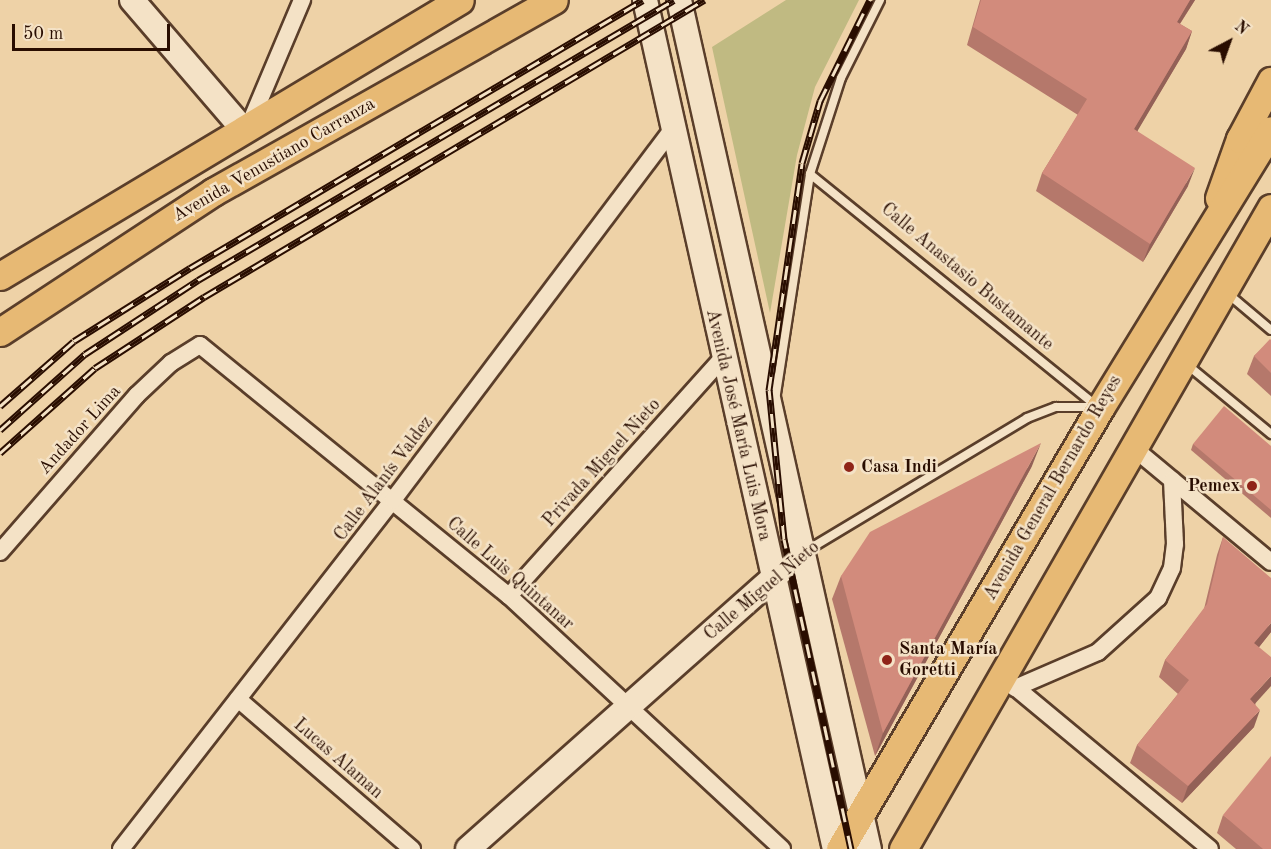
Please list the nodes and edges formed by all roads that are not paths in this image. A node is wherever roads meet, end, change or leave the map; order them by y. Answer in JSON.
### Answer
{"nodes":[{"id":1,"x":302,"y":0,"type":"edge"},
{"id":2,"x":460,"y":0,"type":"edge"},
{"id":3,"x":554,"y":0,"type":"edge"},
{"id":4,"x":645,"y":0,"type":"edge"},
{"id":5,"x":679,"y":0,"type":"edge"},
{"id":6,"x":880,"y":0,"type":"edge"},
{"id":7,"x":138,"y":2,"type":"edge"},
{"id":8,"x":1271,"y":81,"type":"edge"},
{"id":9,"x":246,"y":125,"type":"junction"},
{"id":10,"x":673,"y":129,"type":"junction"},
{"id":11,"x":1271,"y":130,"type":"edge"},
{"id":12,"x":810,"y":174,"type":"junction"},
{"id":13,"x":1271,"y":208,"type":"edge"},
{"id":14,"x":1210,"y":232,"type":"junction"},
{"id":15,"x":6,"y":266,"type":"edge"},
{"id":16,"x":1224,"y":291,"type":"junction"},
{"id":17,"x":1271,"y":330,"type":"edge"},
{"id":18,"x":0,"y":332,"type":"edge"},
{"id":19,"x":200,"y":345,"type":"joint"},
{"id":20,"x":724,"y":356,"type":"junction"},
{"id":21,"x":1182,"y":361,"type":"junction"},
{"id":22,"x":1100,"y":408,"type":"junction"},
{"id":23,"x":774,"y":416,"type":"junction"},
{"id":24,"x":1271,"y":434,"type":"edge"},
{"id":25,"x":1136,"y":450,"type":"junction"},
{"id":26,"x":1172,"y":480,"type":"junction"},
{"id":27,"x":393,"y":501,"type":"junction"},
{"id":28,"x":0,"y":552,"type":"edge"},
{"id":29,"x":802,"y":555,"type":"junction"},
{"id":30,"x":1271,"y":562,"type":"edge"},
{"id":31,"x":772,"y":578,"type":"junction"},
{"id":32,"x":509,"y":596,"type":"junction"},
{"id":33,"x":1009,"y":683,"type":"junction"},
{"id":34,"x":238,"y":699,"type":"junction"},
{"id":35,"x":628,"y":707,"type":"junction"},
{"id":36,"x":860,"y":812,"type":"junction"},
{"id":37,"x":121,"y":849,"type":"edge"},
{"id":38,"x":412,"y":849,"type":"edge"},
{"id":39,"x":468,"y":849,"type":"edge"},
{"id":40,"x":782,"y":849,"type":"edge"},
{"id":41,"x":835,"y":849,"type":"edge"},
{"id":42,"x":840,"y":849,"type":"edge"},
{"id":43,"x":869,"y":849,"type":"edge"},
{"id":44,"x":903,"y":849,"type":"edge"},
{"id":45,"x":1210,"y":849,"type":"edge"}],
"edges":[{"from":1,"to":9,"type":"street"},
{"from":2,"to":9,"type":"main road"},
{"from":3,"to":18,"type":"main road","name":"Avenida Venustiano Carranza"},
{"from":4,"to":10,"type":"street","name":"Avenida José María Luis Mora"},
{"from":5,"to":23,"type":"street","name":"Avenida José María Luis Mora"},
{"from":6,"to":12,"type":"lane"},
{"from":7,"to":9,"type":"street"},
{"from":8,"to":14,"type":"main road"},
{"from":9,"to":15,"type":"main road"},
{"from":10,"to":20,"type":"street","name":"Avenida José María Luis Mora"},
{"from":10,"to":27,"type":"street","name":"Calle Alanís Valdez"},
{"from":11,"to":14,"type":"main road","name":"Avenida General Bernardo Reyes"},
{"from":12,"to":22,"type":"lane","name":"Calle Anastasio Bustamante"},
{"from":12,"to":23,"type":"lane"},
{"from":13,"to":16,"type":"main road"},
{"from":14,"to":22,"type":"main road","name":"Avenida General Bernardo Reyes"},
{"from":16,"to":17,"type":"lane"},
{"from":16,"to":21,"type":"main road"},
{"from":19,"to":27,"type":"street","name":"Calle Luis Quintanar"},
{"from":19,"to":28,"type":"street","name":"Andador Lima"},
{"from":20,"to":31,"type":"street","name":"Avenida José María Luis Mora"},
{"from":20,"to":32,"type":"street","name":"Privada Miguel Nieto"},
{"from":21,"to":24,"type":"lane"},
{"from":21,"to":25,"type":"main road"},
{"from":22,"to":29,"type":"lane","name":"Calle Miguel Nieto"},
{"from":22,"to":36,"type":"main road","name":"Avenida General Bernardo Reyes"},
{"from":23,"to":29,"type":"street","name":"Avenida José María Luis Mora"},
{"from":25,"to":26,"type":"street"},
{"from":25,"to":33,"type":"main road"},
{"from":26,"to":30,"type":"street"},
{"from":26,"to":33,"type":"street"},
{"from":27,"to":32,"type":"street","name":"Calle Luis Quintanar"},
{"from":27,"to":34,"type":"street","name":"Calle Alanís Valdez"},
{"from":29,"to":31,"type":"street","name":"Calle Miguel Nieto"},
{"from":29,"to":36,"type":"street","name":"Avenida José María Luis Mora"},
{"from":31,"to":35,"type":"street","name":"Calle Miguel Nieto"},
{"from":31,"to":41,"type":"street","name":"Avenida José María Luis Mora"},
{"from":32,"to":35,"type":"street","name":"Calle Luis Quintanar"},
{"from":33,"to":44,"type":"main road"},
{"from":33,"to":45,"type":"street"},
{"from":34,"to":37,"type":"street","name":"Calle Alanís Valdez"},
{"from":34,"to":38,"type":"street","name":"Lucas Alaman"},
{"from":35,"to":39,"type":"street","name":"Calle Miguel Nieto"},
{"from":35,"to":40,"type":"street","name":"Calle Luis Quintanar"},
{"from":36,"to":42,"type":"main road","name":"Avenida General Bernardo Reyes"},
{"from":36,"to":43,"type":"street","name":"Avenida José María Luis Mora"}]}
